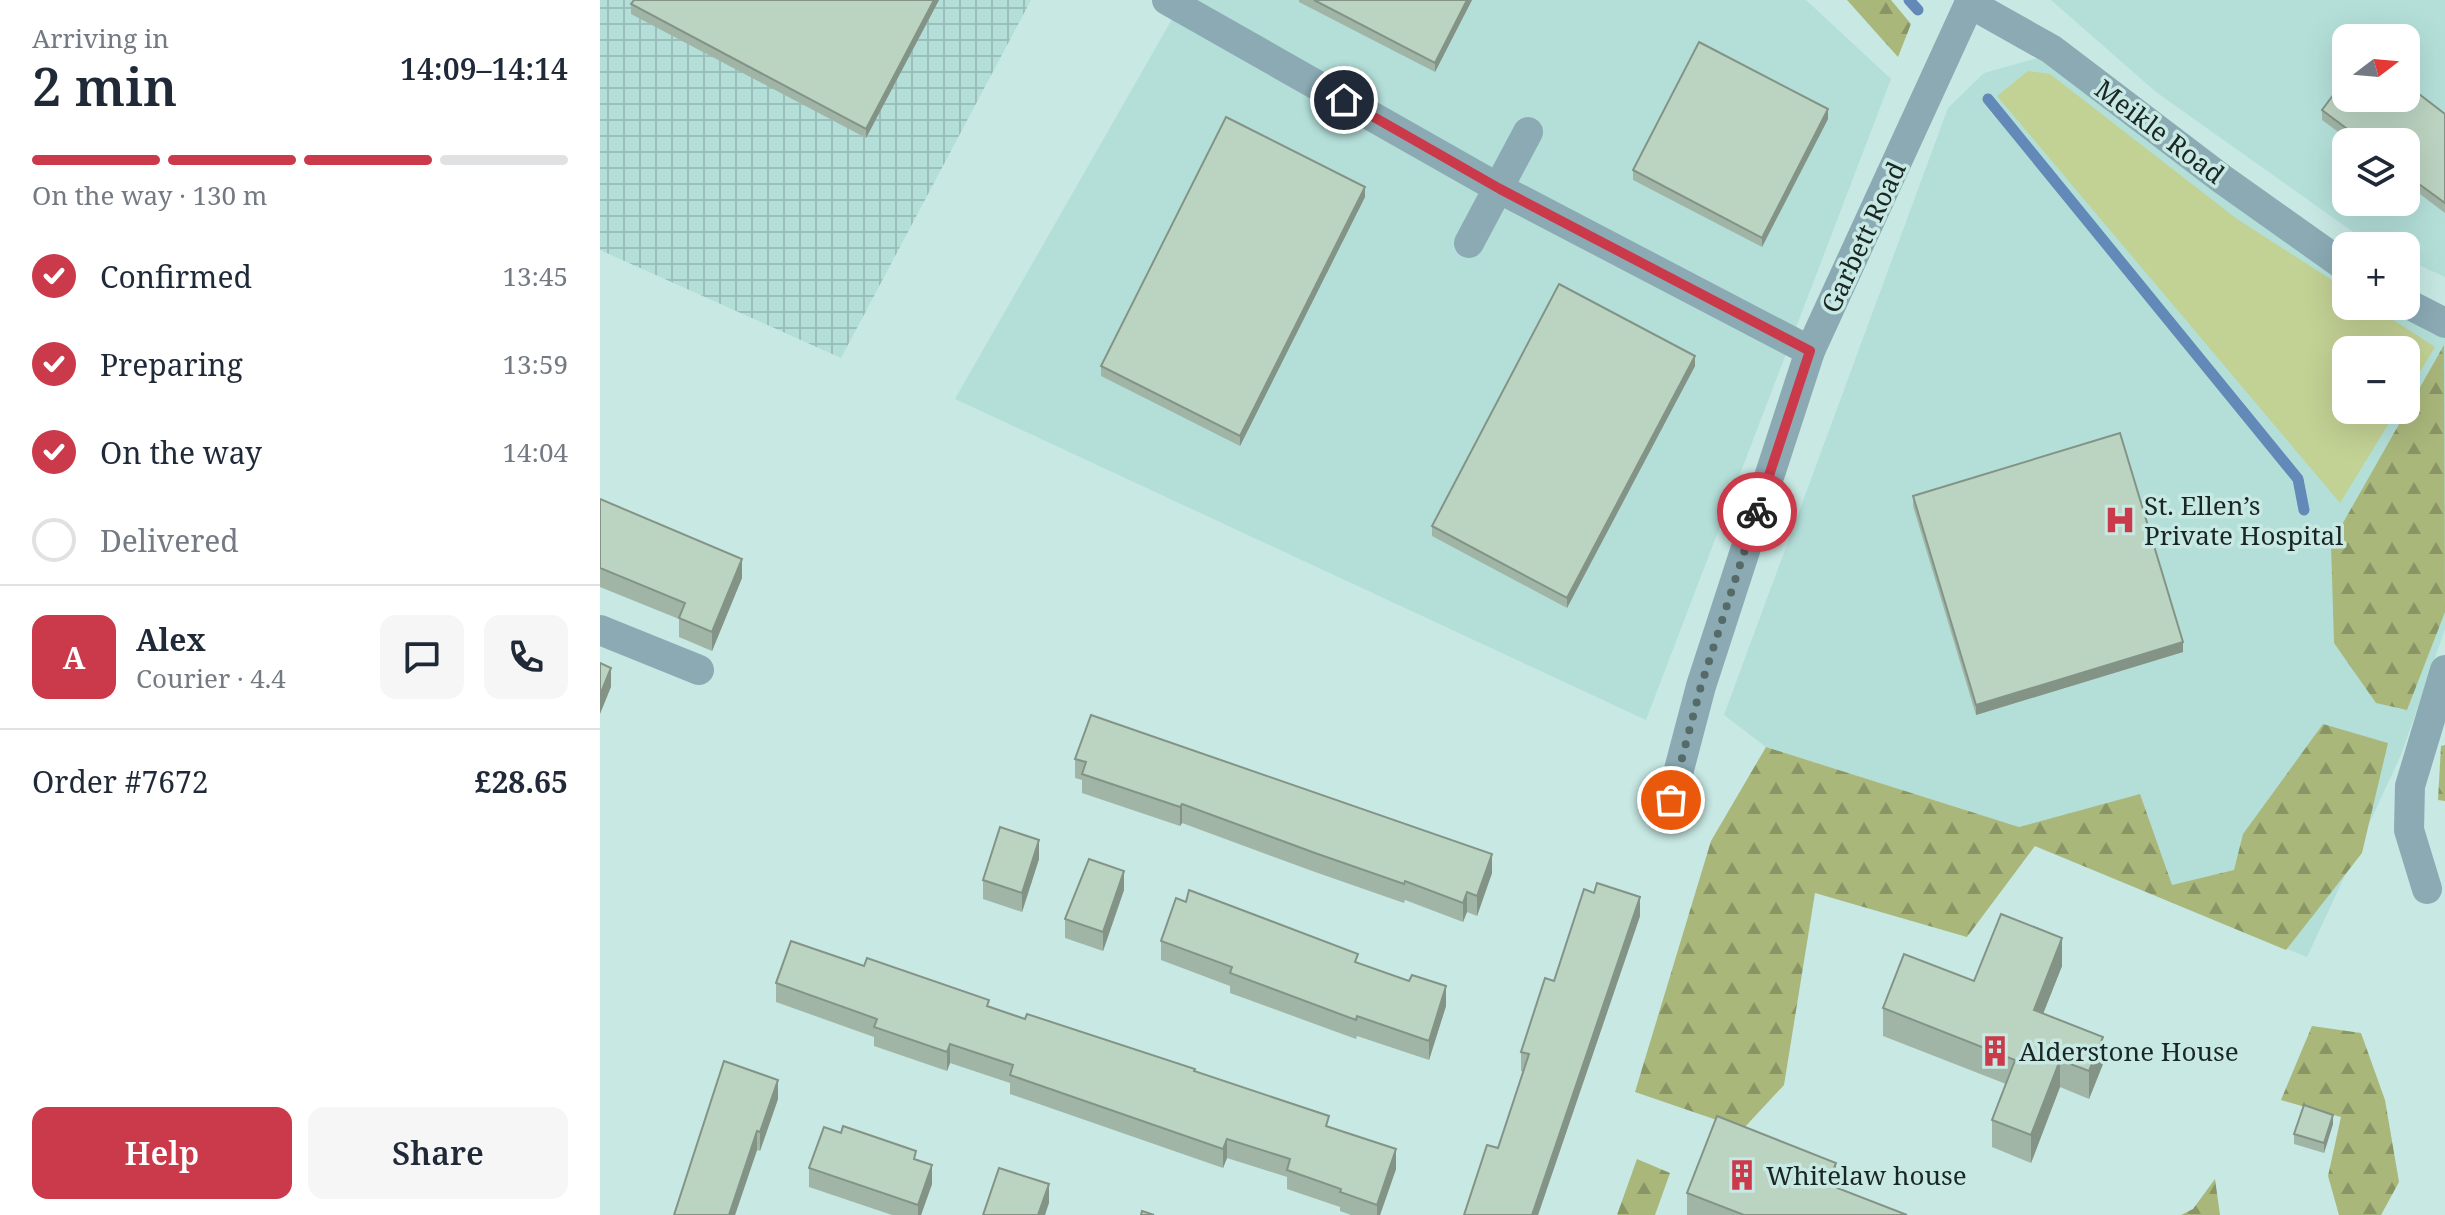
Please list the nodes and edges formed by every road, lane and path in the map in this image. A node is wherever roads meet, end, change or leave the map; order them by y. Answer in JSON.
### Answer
{"nodes":[{"id":1,"x":1167,"y":0,"type":"edge"},
{"id":2,"x":1970,"y":2,"type":"edge"},
{"id":3,"x":1528,"y":132,"type":"dead end"},
{"id":4,"x":1500,"y":189,"type":"junction"},
{"id":5,"x":1469,"y":243,"type":"dead end"},
{"id":6,"x":2332,"y":257,"type":"edge"},
{"id":7,"x":2420,"y":310,"type":"edge"},
{"id":8,"x":2445,"y":323,"type":"edge"},
{"id":9,"x":1810,"y":351,"type":"junction"},
{"id":10,"x":600,"y":630,"type":"edge"},
{"id":11,"x":699,"y":670,"type":"dead end"},
{"id":12,"x":2445,"y":670,"type":"edge"},
{"id":13,"x":1671,"y":800,"type":"dead end"},
{"id":14,"x":2427,"y":889,"type":"dead end"}],
"edges":[{"from":1,"to":4,"type":"street"},
{"from":2,"to":6,"type":"street","name":"Meikle Road"},
{"from":2,"to":9,"type":"street","name":"Garbett Road"},
{"from":3,"to":4,"type":"street"},
{"from":4,"to":5,"type":"street"},
{"from":4,"to":9,"type":"street"},
{"from":7,"to":8,"type":"street"},
{"from":9,"to":13,"type":"street","name":"Garbett Road"},
{"from":10,"to":11,"type":"street"},
{"from":12,"to":14,"type":"street"}]}
